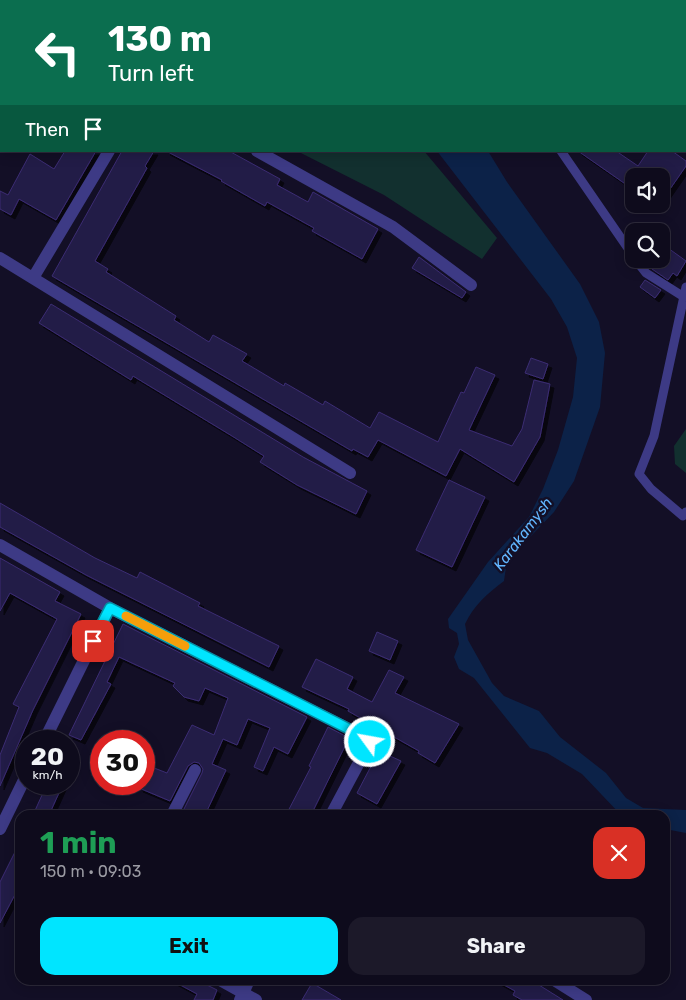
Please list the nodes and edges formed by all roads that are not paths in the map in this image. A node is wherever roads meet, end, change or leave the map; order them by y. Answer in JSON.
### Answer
{"nodes":[{"id":1,"x":108,"y":152,"type":"edge"},
{"id":2,"x":259,"y":152,"type":"edge"},
{"id":3,"x":562,"y":152,"type":"edge"},
{"id":4,"x":625,"y":245,"type":"edge"},
{"id":5,"x":1,"y":261,"type":"edge"},
{"id":6,"x":642,"y":268,"type":"edge"},
{"id":7,"x":33,"y":278,"type":"junction"},
{"id":8,"x":471,"y":285,"type":"dead end"},
{"id":9,"x":686,"y":287,"type":"edge"},
{"id":10,"x":684,"y":297,"type":"junction"},
{"id":11,"x":350,"y":473,"type":"dead end"},
{"id":12,"x":686,"y":512,"type":"edge"},
{"id":13,"x":0,"y":545,"type":"edge"},
{"id":14,"x":110,"y":608,"type":"junction"},
{"id":15,"x":49,"y":730,"type":"edge"},
{"id":16,"x":195,"y":770,"type":"dead end"},
{"id":17,"x":17,"y":795,"type":"edge"},
{"id":18,"x":175,"y":810,"type":"edge"},
{"id":19,"x":334,"y":810,"type":"edge"},
{"id":20,"x":0,"y":829,"type":"edge"},
{"id":21,"x":227,"y":985,"type":"edge"},
{"id":22,"x":562,"y":985,"type":"edge"},
{"id":23,"x":241,"y":996,"type":"edge"},
{"id":24,"x":256,"y":1000,"type":"edge"},
{"id":25,"x":586,"y":1000,"type":"edge"}],
"edges":[{"from":1,"to":7,"type":"street"},
{"from":2,"to":8,"type":"street"},
{"from":3,"to":4,"type":"lane"},
{"from":5,"to":7,"type":"street"},
{"from":6,"to":10,"type":"lane"},
{"from":7,"to":11,"type":"street"},
{"from":9,"to":10,"type":"lane"},
{"from":10,"to":12,"type":"lane"},
{"from":13,"to":14,"type":"street"},
{"from":14,"to":15,"type":"street"},
{"from":14,"to":19,"type":"street"},
{"from":16,"to":18,"type":"street"},
{"from":17,"to":20,"type":"street"},
{"from":21,"to":23,"type":"street"},
{"from":22,"to":25,"type":"street"},
{"from":23,"to":24,"type":"street"}]}
